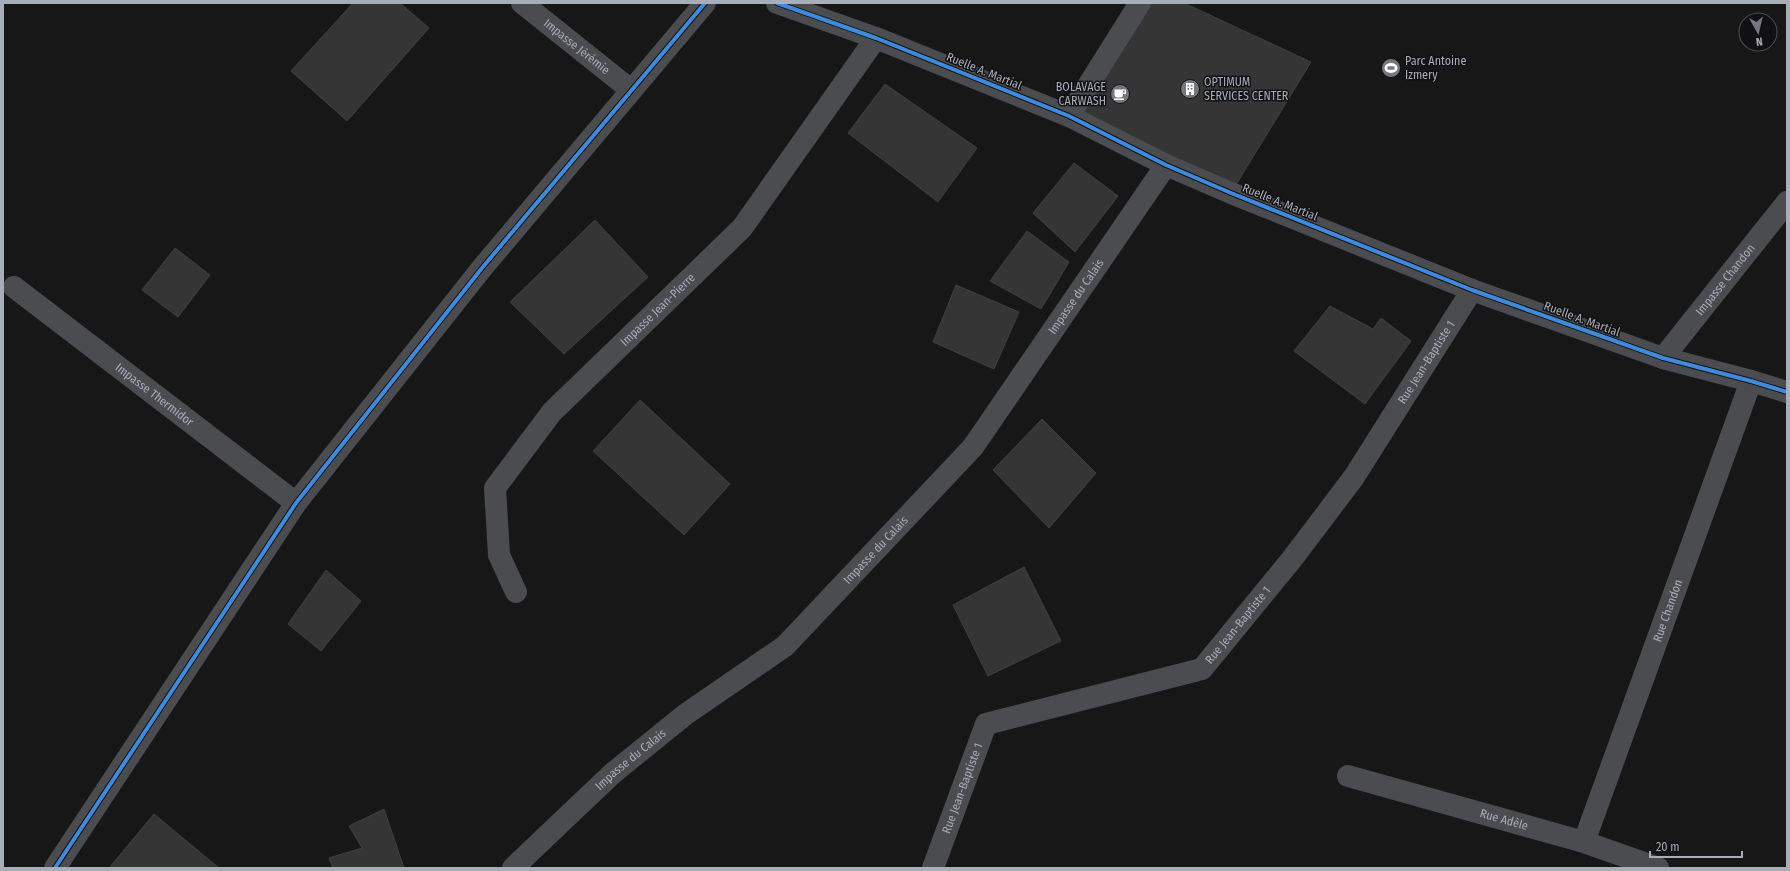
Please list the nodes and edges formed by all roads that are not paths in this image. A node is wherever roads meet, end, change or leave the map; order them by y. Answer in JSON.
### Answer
{"nodes":[{"id":1,"x":522,"y":3,"type":"edge"},
{"id":2,"x":705,"y":3,"type":"edge"},
{"id":3,"x":777,"y":3,"type":"edge"},
{"id":4,"x":1140,"y":3,"type":"edge"},
{"id":5,"x":876,"y":38,"type":"junction"},
{"id":6,"x":631,"y":90,"type":"junction"},
{"id":7,"x":1069,"y":116,"type":"junction"},
{"id":8,"x":1166,"y":165,"type":"junction"},
{"id":9,"x":1787,"y":202,"type":"edge"},
{"id":10,"x":14,"y":287,"type":"dead end"},
{"id":11,"x":1472,"y":290,"type":"junction"},
{"id":12,"x":1662,"y":358,"type":"junction"},
{"id":13,"x":1751,"y":381,"type":"junction"},
{"id":14,"x":1787,"y":392,"type":"edge"},
{"id":15,"x":296,"y":503,"type":"junction"},
{"id":16,"x":516,"y":592,"type":"dead end"},
{"id":17,"x":1348,"y":776,"type":"dead end"},
{"id":18,"x":1584,"y":842,"type":"junction"},
{"id":19,"x":55,"y":868,"type":"edge"},
{"id":20,"x":513,"y":868,"type":"edge"},
{"id":21,"x":933,"y":868,"type":"edge"},
{"id":22,"x":1658,"y":868,"type":"edge"}],
"edges":[{"from":1,"to":6,"type":"street","name":"Impasse Jérémie"},
{"from":2,"to":6,"type":"street"},
{"from":3,"to":5,"type":"street","name":"Ruelle A. Martial"},
{"from":4,"to":7,"type":"street"},
{"from":5,"to":7,"type":"street","name":"Ruelle A. Martial"},
{"from":5,"to":16,"type":"street","name":"Impasse Jean-Pierre"},
{"from":6,"to":15,"type":"street"},
{"from":7,"to":8,"type":"street","name":"Ruelle A. Martial"},
{"from":8,"to":11,"type":"street","name":"Ruelle A. Martial"},
{"from":8,"to":20,"type":"street","name":"Impasse du Calais"},
{"from":9,"to":12,"type":"street","name":"Impasse Chandon"},
{"from":10,"to":15,"type":"street","name":"Impasse Thermidor"},
{"from":11,"to":12,"type":"street","name":"Ruelle A. Martial"},
{"from":11,"to":21,"type":"street","name":"Rue Jean-Baptiste 1"},
{"from":12,"to":13,"type":"street","name":"Ruelle A. Martial"},
{"from":13,"to":14,"type":"street","name":"Ruelle A. Martial"},
{"from":13,"to":18,"type":"street","name":"Rue Chandon"},
{"from":15,"to":19,"type":"street"},
{"from":17,"to":18,"type":"street","name":"Rue Adèle"},
{"from":18,"to":22,"type":"street","name":"Rue Adèle"}]}
